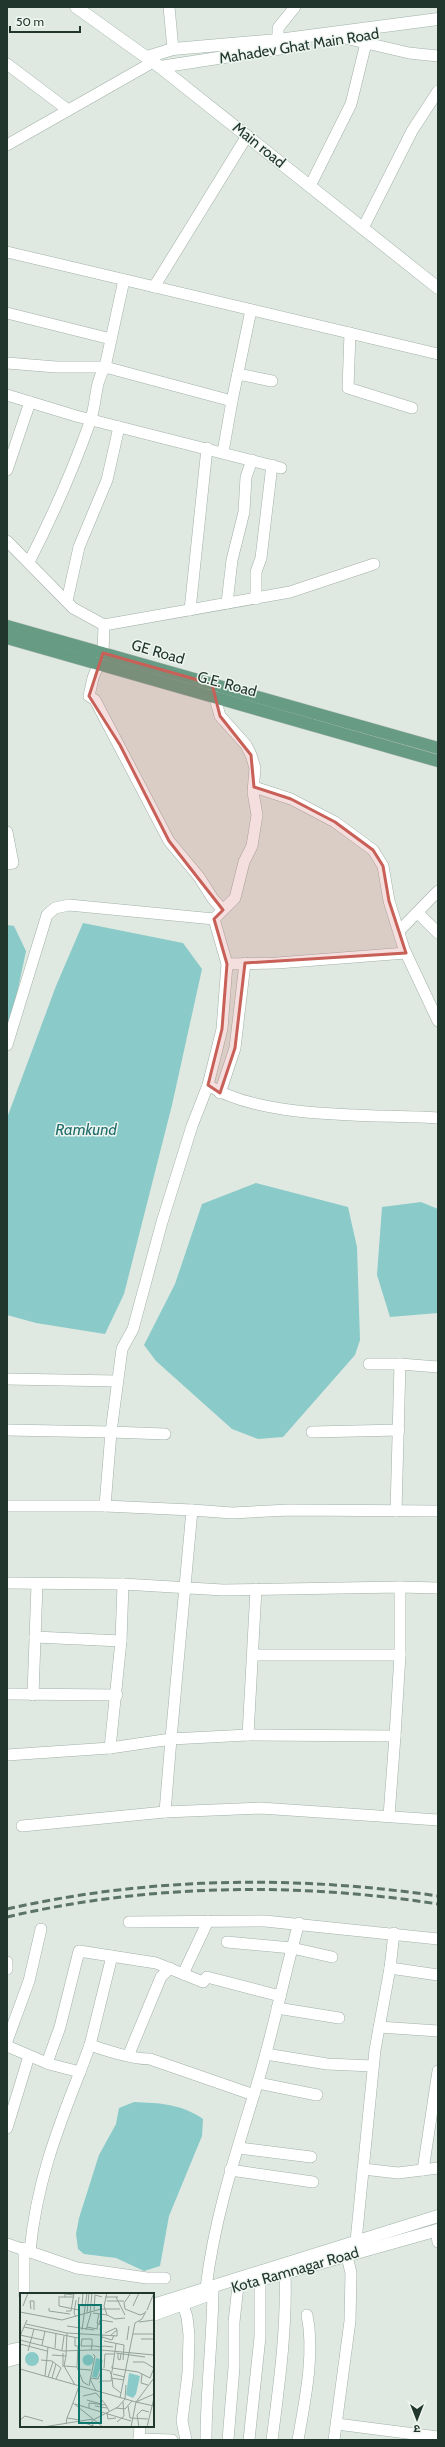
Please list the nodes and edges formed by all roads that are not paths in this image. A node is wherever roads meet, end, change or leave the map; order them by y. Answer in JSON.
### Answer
{"nodes":[{"id":1,"x":76,"y":7,"type":"edge"},
{"id":2,"x":169,"y":7,"type":"edge"},
{"id":3,"x":296,"y":7,"type":"edge"},
{"id":4,"x":438,"y":19,"type":"edge"},
{"id":5,"x":438,"y":26,"type":"edge"},
{"id":6,"x":345,"y":38,"type":"junction"},
{"id":7,"x":278,"y":40,"type":"junction"},
{"id":8,"x":366,"y":43,"type":"junction"},
{"id":9,"x":173,"y":49,"type":"junction"},
{"id":10,"x":438,"y":56,"type":"edge"},
{"id":11,"x":153,"y":62,"type":"junction"},
{"id":12,"x":7,"y":64,"type":"edge"},
{"id":13,"x":438,"y":91,"type":"edge"},
{"id":14,"x":68,"y":110,"type":"junction"},
{"id":15,"x":247,"y":136,"type":"junction"},
{"id":16,"x":7,"y":145,"type":"edge"},
{"id":17,"x":310,"y":186,"type":"junction"},
{"id":18,"x":363,"y":228,"type":"junction"},
{"id":19,"x":7,"y":252,"type":"edge"},
{"id":20,"x":124,"y":280,"type":"junction"},
{"id":21,"x":154,"y":287,"type":"junction"},
{"id":22,"x":438,"y":288,"type":"edge"},
{"id":23,"x":251,"y":310,"type":"junction"},
{"id":24,"x":7,"y":313,"type":"edge"},
{"id":25,"x":350,"y":333,"type":"junction"},
{"id":26,"x":111,"y":339,"type":"junction"},
{"id":27,"x":438,"y":354,"type":"edge"},
{"id":28,"x":7,"y":363,"type":"edge"},
{"id":29,"x":106,"y":367,"type":"junction"},
{"id":30,"x":238,"y":374,"type":"junction"},
{"id":31,"x":272,"y":381,"type":"dead end"},
{"id":32,"x":8,"y":398,"type":"edge"},
{"id":33,"x":232,"y":401,"type":"junction"},
{"id":34,"x":30,"y":402,"type":"junction"},
{"id":35,"x":412,"y":408,"type":"dead end"},
{"id":36,"x":91,"y":420,"type":"junction"},
{"id":37,"x":119,"y":427,"type":"junction"},
{"id":38,"x":207,"y":448,"type":"junction"},
{"id":39,"x":223,"y":452,"type":"junction"},
{"id":40,"x":252,"y":460,"type":"junction"},
{"id":41,"x":7,"y":470,"type":"edge"},
{"id":42,"x":7,"y":541,"type":"edge"},
{"id":43,"x":29,"y":562,"type":"junction"},
{"id":44,"x":374,"y":564,"type":"dead end"},
{"id":45,"x":256,"y":599,"type":"junction"},
{"id":46,"x":67,"y":601,"type":"junction"},
{"id":47,"x":228,"y":604,"type":"junction"},
{"id":48,"x":190,"y":610,"type":"junction"},
{"id":49,"x":104,"y":625,"type":"junction"},
{"id":50,"x":7,"y":626,"type":"edge"},
{"id":51,"x":7,"y":638,"type":"edge"},
{"id":52,"x":103,"y":653,"type":"junction"},
{"id":53,"x":99,"y":666,"type":"junction"},
{"id":54,"x":212,"y":684,"type":"junction"},
{"id":55,"x":214,"y":698,"type":"junction"},
{"id":56,"x":438,"y":748,"type":"edge"},
{"id":57,"x":438,"y":761,"type":"edge"},
{"id":58,"x":254,"y":787,"type":"junction"},
{"id":59,"x":7,"y":832,"type":"edge"},
{"id":60,"x":7,"y":864,"type":"edge"},
{"id":61,"x":438,"y":890,"type":"edge"},
{"id":62,"x":223,"y":910,"type":"junction"},
{"id":63,"x":418,"y":913,"type":"junction"},
{"id":64,"x":214,"y":919,"type":"junction"},
{"id":65,"x":400,"y":930,"type":"junction"},
{"id":66,"x":438,"y":933,"type":"edge"},
{"id":67,"x":406,"y":953,"type":"junction"},
{"id":68,"x":245,"y":963,"type":"junction"},
{"id":69,"x":227,"y":964,"type":"junction"},
{"id":70,"x":438,"y":1021,"type":"edge"},
{"id":71,"x":7,"y":1045,"type":"edge"},
{"id":72,"x":208,"y":1085,"type":"junction"},
{"id":73,"x":220,"y":1093,"type":"junction"},
{"id":74,"x":438,"y":1118,"type":"edge"},
{"id":75,"x":369,"y":1364,"type":"dead end"},
{"id":76,"x":400,"y":1364,"type":"junction"},
{"id":77,"x":438,"y":1367,"type":"edge"},
{"id":78,"x":7,"y":1379,"type":"edge"},
{"id":79,"x":117,"y":1381,"type":"junction"},
{"id":80,"x":7,"y":1430,"type":"edge"},
{"id":81,"x":399,"y":1430,"type":"junction"},
{"id":82,"x":111,"y":1432,"type":"junction"},
{"id":83,"x":312,"y":1432,"type":"dead end"},
{"id":84,"x":165,"y":1434,"type":"dead end"},
{"id":85,"x":7,"y":1506,"type":"edge"},
{"id":86,"x":105,"y":1506,"type":"junction"},
{"id":87,"x":192,"y":1510,"type":"junction"},
{"id":88,"x":396,"y":1511,"type":"junction"},
{"id":89,"x":438,"y":1511,"type":"edge"},
{"id":90,"x":7,"y":1583,"type":"edge"},
{"id":91,"x":37,"y":1584,"type":"junction"},
{"id":92,"x":123,"y":1584,"type":"junction"},
{"id":93,"x":184,"y":1587,"type":"junction"},
{"id":94,"x":400,"y":1587,"type":"junction"},
{"id":95,"x":438,"y":1588,"type":"edge"},
{"id":96,"x":256,"y":1589,"type":"junction"},
{"id":97,"x":35,"y":1637,"type":"junction"},
{"id":98,"x":121,"y":1640,"type":"junction"},
{"id":99,"x":254,"y":1655,"type":"junction"},
{"id":100,"x":400,"y":1655,"type":"junction"},
{"id":101,"x":7,"y":1694,"type":"edge"},
{"id":102,"x":33,"y":1694,"type":"junction"},
{"id":103,"x":117,"y":1695,"type":"junction"},
{"id":104,"x":248,"y":1735,"type":"junction"},
{"id":105,"x":395,"y":1736,"type":"junction"},
{"id":106,"x":171,"y":1739,"type":"junction"},
{"id":107,"x":110,"y":1748,"type":"junction"},
{"id":108,"x":7,"y":1754,"type":"edge"},
{"id":109,"x":165,"y":1812,"type":"junction"},
{"id":110,"x":389,"y":1816,"type":"junction"},
{"id":111,"x":438,"y":1820,"type":"edge"},
{"id":112,"x":22,"y":1826,"type":"dead end"},
{"id":113,"x":208,"y":1921,"type":"junction"},
{"id":114,"x":129,"y":1922,"type":"dead end"},
{"id":115,"x":299,"y":1923,"type":"junction"},
{"id":116,"x":41,"y":1929,"type":"dead end"},
{"id":117,"x":394,"y":1932,"type":"junction"},
{"id":118,"x":438,"y":1939,"type":"edge"},
{"id":119,"x":227,"y":1942,"type":"dead end"},
{"id":120,"x":292,"y":1948,"type":"junction"},
{"id":121,"x":112,"y":1956,"type":"junction"},
{"id":122,"x":332,"y":1957,"type":"dead end"},
{"id":123,"x":7,"y":1962,"type":"edge"},
{"id":124,"x":170,"y":1968,"type":"junction"},
{"id":125,"x":390,"y":1968,"type":"junction"},
{"id":126,"x":7,"y":1969,"type":"edge"},
{"id":127,"x":184,"y":1974,"type":"junction"},
{"id":128,"x":438,"y":1975,"type":"edge"},
{"id":129,"x":280,"y":1996,"type":"junction"},
{"id":130,"x":277,"y":2008,"type":"junction"},
{"id":131,"x":339,"y":2018,"type":"dead end"},
{"id":132,"x":379,"y":2026,"type":"junction"},
{"id":133,"x":438,"y":2031,"type":"edge"},
{"id":134,"x":7,"y":2041,"type":"edge"},
{"id":135,"x":90,"y":2045,"type":"junction"},
{"id":136,"x":7,"y":2046,"type":"edge"},
{"id":137,"x":129,"y":2054,"type":"junction"},
{"id":138,"x":266,"y":2054,"type":"junction"},
{"id":139,"x":29,"y":2056,"type":"junction"},
{"id":140,"x":47,"y":2063,"type":"junction"},
{"id":141,"x":374,"y":2066,"type":"junction"},
{"id":142,"x":438,"y":2071,"type":"edge"},
{"id":143,"x":80,"y":2072,"type":"junction"},
{"id":144,"x":258,"y":2083,"type":"junction"},
{"id":145,"x":254,"y":2095,"type":"junction"},
{"id":146,"x":317,"y":2095,"type":"dead end"},
{"id":147,"x":7,"y":2128,"type":"edge"},
{"id":148,"x":239,"y":2148,"type":"junction"},
{"id":149,"x":311,"y":2157,"type":"dead end"},
{"id":150,"x":438,"y":2168,"type":"edge"},
{"id":151,"x":363,"y":2169,"type":"junction"},
{"id":152,"x":230,"y":2170,"type":"junction"},
{"id":153,"x":423,"y":2170,"type":"junction"},
{"id":154,"x":313,"y":2182,"type":"dead end"},
{"id":155,"x":438,"y":2216,"type":"edge"},
{"id":156,"x":437,"y":2234,"type":"edge"},
{"id":157,"x":356,"y":2241,"type":"junction"},
{"id":158,"x":7,"y":2244,"type":"edge"},
{"id":159,"x":27,"y":2250,"type":"junction"},
{"id":160,"x":346,"y":2251,"type":"junction"},
{"id":161,"x":286,"y":2273,"type":"junction"},
{"id":162,"x":165,"y":2278,"type":"dead end"},
{"id":163,"x":260,"y":2280,"type":"junction"},
{"id":164,"x":238,"y":2286,"type":"junction"},
{"id":165,"x":211,"y":2289,"type":"junction"},
{"id":166,"x":24,"y":2293,"type":"edge"},
{"id":167,"x":154,"y":2305,"type":"edge"},
{"id":168,"x":183,"y":2305,"type":"junction"},
{"id":169,"x":154,"y":2315,"type":"edge"},
{"id":170,"x":307,"y":2315,"type":"dead end"},
{"id":171,"x":20,"y":2348,"type":"edge"},
{"id":172,"x":7,"y":2351,"type":"edge"},
{"id":173,"x":20,"y":2357,"type":"edge"},
{"id":174,"x":7,"y":2361,"type":"edge"},
{"id":175,"x":337,"y":2424,"type":"junction"},
{"id":176,"x":140,"y":2427,"type":"edge"},
{"id":177,"x":390,"y":2436,"type":"edge"},
{"id":178,"x":438,"y":2437,"type":"edge"},
{"id":179,"x":139,"y":2440,"type":"edge"},
{"id":180,"x":172,"y":2440,"type":"edge"},
{"id":181,"x":186,"y":2440,"type":"edge"},
{"id":182,"x":206,"y":2440,"type":"edge"},
{"id":183,"x":228,"y":2440,"type":"edge"},
{"id":184,"x":249,"y":2440,"type":"edge"},
{"id":185,"x":272,"y":2440,"type":"edge"},
{"id":186,"x":298,"y":2440,"type":"edge"},
{"id":187,"x":334,"y":2440,"type":"edge"}],
"edges":[{"from":1,"to":11,"type":"street","name":"Main road"},
{"from":2,"to":9,"type":"street"},
{"from":3,"to":7,"type":"street"},
{"from":4,"to":7,"type":"street"},
{"from":5,"to":6,"type":"street","name":"Mahadev Ghat Main Road"},
{"from":6,"to":8,"type":"street"},
{"from":6,"to":11,"type":"street","name":"Mahadev Ghat Main Road"},
{"from":7,"to":9,"type":"street"},
{"from":8,"to":10,"type":"street"},
{"from":8,"to":17,"type":"street"},
{"from":9,"to":11,"type":"street"},
{"from":11,"to":14,"type":"street"},
{"from":11,"to":15,"type":"street","name":"Main road"},
{"from":12,"to":14,"type":"street"},
{"from":13,"to":18,"type":"street"},
{"from":14,"to":16,"type":"street"},
{"from":15,"to":17,"type":"street","name":"Main road"},
{"from":15,"to":21,"type":"street"},
{"from":17,"to":18,"type":"street","name":"Main road"},
{"from":18,"to":22,"type":"street","name":"Main road"},
{"from":19,"to":20,"type":"street"},
{"from":20,"to":21,"type":"street"},
{"from":20,"to":26,"type":"street"},
{"from":21,"to":23,"type":"street"},
{"from":23,"to":25,"type":"street"},
{"from":23,"to":30,"type":"street"},
{"from":24,"to":26,"type":"street"},
{"from":25,"to":27,"type":"street"},
{"from":25,"to":35,"type":"street"},
{"from":26,"to":29,"type":"street"},
{"from":28,"to":29,"type":"street"},
{"from":29,"to":33,"type":"street"},
{"from":29,"to":36,"type":"street"},
{"from":30,"to":31,"type":"street"},
{"from":30,"to":33,"type":"street"},
{"from":32,"to":34,"type":"street"},
{"from":33,"to":39,"type":"street"},
{"from":34,"to":36,"type":"street"},
{"from":34,"to":41,"type":"street"},
{"from":36,"to":37,"type":"street"},
{"from":36,"to":43,"type":"street"},
{"from":37,"to":38,"type":"street"},
{"from":37,"to":46,"type":"street"},
{"from":38,"to":39,"type":"street"},
{"from":38,"to":48,"type":"street"},
{"from":39,"to":40,"type":"street"},
{"from":40,"to":45,"type":"street"},
{"from":40,"to":47,"type":"street"},
{"from":42,"to":43,"type":"street"},
{"from":43,"to":46,"type":"street"},
{"from":44,"to":45,"type":"street"},
{"from":45,"to":47,"type":"street"},
{"from":46,"to":49,"type":"street"},
{"from":47,"to":48,"type":"street"},
{"from":48,"to":49,"type":"street"},
{"from":49,"to":52,"type":"street"},
{"from":50,"to":52,"type":"main road","name":"GE Road"},
{"from":51,"to":53,"type":"main road","name":"G.E. Road"},
{"from":52,"to":53,"type":"street"},
{"from":52,"to":54,"type":"main road","name":"GE Road"},
{"from":53,"to":55,"type":"main road","name":"G.E. Road"},
{"from":53,"to":62,"type":"street"},
{"from":54,"to":55,"type":"street"},
{"from":54,"to":56,"type":"main road","name":"GE Road"},
{"from":55,"to":57,"type":"main road","name":"G.E. Road"},
{"from":55,"to":58,"type":"street"},
{"from":58,"to":62,"type":"street"},
{"from":58,"to":65,"type":"street"},
{"from":59,"to":60,"type":"street"},
{"from":61,"to":63,"type":"street"},
{"from":62,"to":64,"type":"street"},
{"from":63,"to":65,"type":"street"},
{"from":63,"to":66,"type":"street"},
{"from":64,"to":69,"type":"street"},
{"from":64,"to":71,"type":"street"},
{"from":65,"to":67,"type":"street"},
{"from":67,"to":68,"type":"street"},
{"from":67,"to":70,"type":"street"},
{"from":68,"to":69,"type":"street"},
{"from":68,"to":73,"type":"street"},
{"from":69,"to":72,"type":"street"},
{"from":72,"to":73,"type":"street"},
{"from":72,"to":79,"type":"street"},
{"from":73,"to":74,"type":"street"},
{"from":75,"to":76,"type":"street"},
{"from":76,"to":77,"type":"street"},
{"from":76,"to":81,"type":"street"},
{"from":78,"to":79,"type":"street"},
{"from":79,"to":82,"type":"street"},
{"from":80,"to":82,"type":"street"},
{"from":81,"to":83,"type":"street"},
{"from":81,"to":88,"type":"street"},
{"from":82,"to":84,"type":"street"},
{"from":82,"to":86,"type":"street"},
{"from":85,"to":86,"type":"street"},
{"from":86,"to":87,"type":"street"},
{"from":87,"to":88,"type":"street"},
{"from":87,"to":93,"type":"street"},
{"from":88,"to":89,"type":"street"},
{"from":90,"to":91,"type":"street"},
{"from":91,"to":92,"type":"street"},
{"from":91,"to":97,"type":"street"},
{"from":92,"to":93,"type":"street"},
{"from":92,"to":98,"type":"street"},
{"from":93,"to":96,"type":"street"},
{"from":93,"to":106,"type":"street"},
{"from":94,"to":95,"type":"street"},
{"from":94,"to":96,"type":"street"},
{"from":94,"to":100,"type":"street"},
{"from":96,"to":99,"type":"street"},
{"from":97,"to":98,"type":"street"},
{"from":97,"to":102,"type":"street"},
{"from":98,"to":103,"type":"street"},
{"from":99,"to":100,"type":"street"},
{"from":99,"to":104,"type":"street"},
{"from":100,"to":105,"type":"street"},
{"from":101,"to":102,"type":"street"},
{"from":102,"to":103,"type":"street"},
{"from":103,"to":107,"type":"street"},
{"from":104,"to":105,"type":"street"},
{"from":104,"to":106,"type":"street"},
{"from":105,"to":110,"type":"street"},
{"from":106,"to":107,"type":"street"},
{"from":106,"to":109,"type":"street"},
{"from":107,"to":108,"type":"street"},
{"from":109,"to":110,"type":"street"},
{"from":109,"to":112,"type":"street"},
{"from":110,"to":111,"type":"street"},
{"from":113,"to":114,"type":"street"},
{"from":113,"to":115,"type":"street"},
{"from":113,"to":127,"type":"street"},
{"from":115,"to":117,"type":"street"},
{"from":115,"to":120,"type":"street"},
{"from":116,"to":134,"type":"street"},
{"from":117,"to":118,"type":"street"},
{"from":117,"to":125,"type":"street"},
{"from":119,"to":120,"type":"street"},
{"from":120,"to":122,"type":"street"},
{"from":120,"to":129,"type":"street"},
{"from":121,"to":124,"type":"street"},
{"from":121,"to":135,"type":"street"},
{"from":121,"to":140,"type":"street"},
{"from":123,"to":126,"type":"street"},
{"from":124,"to":127,"type":"street"},
{"from":124,"to":137,"type":"street"},
{"from":125,"to":128,"type":"street"},
{"from":125,"to":132,"type":"street"},
{"from":127,"to":129,"type":"street"},
{"from":129,"to":130,"type":"street"},
{"from":130,"to":131,"type":"street"},
{"from":130,"to":138,"type":"street"},
{"from":132,"to":133,"type":"street"},
{"from":132,"to":141,"type":"street"},
{"from":135,"to":137,"type":"street"},
{"from":135,"to":143,"type":"street"},
{"from":136,"to":139,"type":"street"},
{"from":137,"to":145,"type":"street"},
{"from":138,"to":141,"type":"street"},
{"from":138,"to":144,"type":"street"},
{"from":139,"to":140,"type":"street"},
{"from":139,"to":147,"type":"street"},
{"from":140,"to":143,"type":"street"},
{"from":141,"to":151,"type":"street"},
{"from":142,"to":153,"type":"street"},
{"from":143,"to":159,"type":"street"},
{"from":144,"to":145,"type":"street"},
{"from":144,"to":146,"type":"street"},
{"from":145,"to":148,"type":"street"},
{"from":148,"to":149,"type":"street"},
{"from":148,"to":152,"type":"street"},
{"from":150,"to":153,"type":"street"},
{"from":151,"to":153,"type":"street"},
{"from":151,"to":157,"type":"street"},
{"from":152,"to":154,"type":"street"},
{"from":152,"to":165,"type":"street"},
{"from":155,"to":157,"type":"street"},
{"from":156,"to":160,"type":"street","name":"Kota Ramnagar Road"},
{"from":157,"to":160,"type":"street"},
{"from":158,"to":159,"type":"street"},
{"from":159,"to":162,"type":"street"},
{"from":159,"to":166,"type":"street"},
{"from":160,"to":161,"type":"street","name":"Kota Ramnagar Road"},
{"from":160,"to":165,"type":"street"},
{"from":160,"to":175,"type":"street"},
{"from":161,"to":163,"type":"street","name":"Kota Ramnagar Road"},
{"from":161,"to":185,"type":"street"},
{"from":163,"to":164,"type":"street","name":"Kota Ramnagar Road"},
{"from":163,"to":184,"type":"street"},
{"from":164,"to":165,"type":"street","name":"Kota Ramnagar Road"},
{"from":164,"to":183,"type":"street"},
{"from":165,"to":167,"type":"street"},
{"from":165,"to":168,"type":"street","name":"Kota Ramnagar Road"},
{"from":165,"to":182,"type":"street"},
{"from":168,"to":169,"type":"street","name":"Kota Ramnagar Road"},
{"from":168,"to":181,"type":"street"},
{"from":170,"to":186,"type":"street"},
{"from":171,"to":172,"type":"street"},
{"from":173,"to":174,"type":"street"},
{"from":175,"to":177,"type":"street"},
{"from":175,"to":187,"type":"street"},
{"from":176,"to":179,"type":"street"},
{"from":177,"to":178,"type":"street"},
{"from":179,"to":180,"type":"street"}]}
